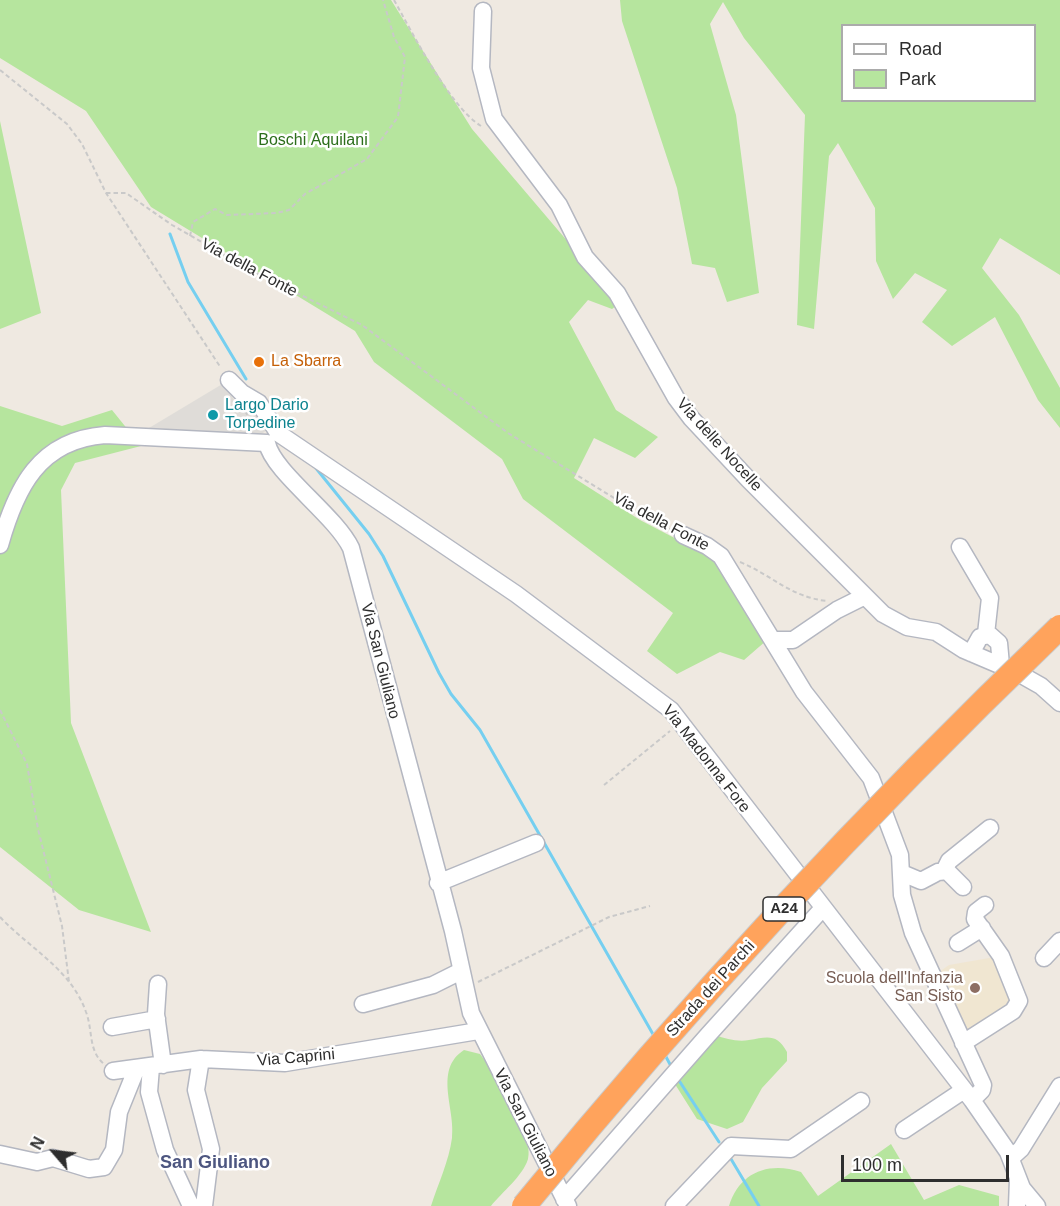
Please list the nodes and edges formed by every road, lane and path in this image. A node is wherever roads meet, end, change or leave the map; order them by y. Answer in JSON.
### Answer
{"nodes":[{"id":1,"x":383,"y":0,"type":"edge"},
{"id":2,"x":394,"y":0,"type":"edge"},
{"id":3,"x":483,"y":11,"type":"dead end"},
{"id":4,"x":0,"y":70,"type":"edge"},
{"id":5,"x":483,"y":121,"type":"dead end"},
{"id":6,"x":106,"y":193,"type":"junction"},
{"id":7,"x":190,"y":236,"type":"junction"},
{"id":8,"x":229,"y":380,"type":"joint"},
{"id":9,"x":244,"y":410,"type":"dead end"},
{"id":10,"x":273,"y":438,"type":"junction"},
{"id":11,"x":683,"y":535,"type":"joint"},
{"id":12,"x":0,"y":545,"type":"edge"},
{"id":13,"x":960,"y":547,"type":"dead end"},
{"id":14,"x":723,"y":560,"type":"junction"},
{"id":15,"x":858,"y":600,"type":"junction"},
{"id":16,"x":1060,"y":627,"type":"edge"},
{"id":17,"x":986,"y":634,"type":"junction"},
{"id":18,"x":774,"y":640,"type":"junction"},
{"id":19,"x":1060,"y":648,"type":"edge"},
{"id":20,"x":970,"y":653,"type":"junction"},
{"id":21,"x":1001,"y":665,"type":"junction"},
{"id":22,"x":1060,"y":703,"type":"edge"},
{"id":23,"x":0,"y":710,"type":"edge"},
{"id":24,"x":681,"y":722,"type":"junction"},
{"id":25,"x":603,"y":785,"type":"dead end"},
{"id":26,"x":990,"y":828,"type":"dead end"},
{"id":27,"x":536,"y":843,"type":"dead end"},
{"id":28,"x":944,"y":871,"type":"junction"},
{"id":29,"x":902,"y":873,"type":"junction"},
{"id":30,"x":438,"y":883,"type":"junction"},
{"id":31,"x":963,"y":887,"type":"dead end"},
{"id":32,"x":985,"y":905,"type":"dead end"},
{"id":33,"x":651,"y":906,"type":"dead end"},
{"id":34,"x":822,"y":909,"type":"junction"},
{"id":35,"x":0,"y":917,"type":"edge"},
{"id":36,"x":982,"y":928,"type":"junction"},
{"id":37,"x":1060,"y":941,"type":"edge"},
{"id":38,"x":958,"y":943,"type":"dead end"},
{"id":39,"x":1044,"y":958,"type":"dead end"},
{"id":40,"x":461,"y":972,"type":"junction"},
{"id":41,"x":69,"y":982,"type":"junction"},
{"id":42,"x":159,"y":984,"type":"dead end"},
{"id":43,"x":464,"y":988,"type":"junction"},
{"id":44,"x":363,"y":1004,"type":"dead end"},
{"id":45,"x":157,"y":1019,"type":"junction"},
{"id":46,"x":112,"y":1027,"type":"dead end"},
{"id":47,"x":478,"y":1031,"type":"junction"},
{"id":48,"x":963,"y":1043,"type":"junction"},
{"id":49,"x":201,"y":1059,"type":"junction"},
{"id":50,"x":150,"y":1067,"type":"junction"},
{"id":51,"x":113,"y":1071,"type":"joint"},
{"id":52,"x":1060,"y":1086,"type":"edge"},
{"id":53,"x":968,"y":1095,"type":"junction"},
{"id":54,"x":861,"y":1101,"type":"dead end"},
{"id":55,"x":904,"y":1130,"type":"dead end"},
{"id":56,"x":0,"y":1154,"type":"edge"},
{"id":57,"x":1011,"y":1158,"type":"junction"},
{"id":58,"x":1018,"y":1176,"type":"junction"},
{"id":59,"x":197,"y":1204,"type":"edge"},
{"id":60,"x":558,"y":1204,"type":"edge"},
{"id":61,"x":524,"y":1206,"type":"edge"},
{"id":62,"x":674,"y":1206,"type":"edge"},
{"id":63,"x":1017,"y":1206,"type":"edge"},
{"id":64,"x":1023,"y":1206,"type":"edge"},
{"id":65,"x":1036,"y":1206,"type":"edge"}],
"edges":[{"from":1,"to":7,"type":"path"},
{"from":2,"to":5,"type":"path"},
{"from":3,"to":15,"type":"street","name":"Via delle Nocelle"},
{"from":4,"to":6,"type":"path"},
{"from":6,"to":7,"type":"path","name":"Via della Fonte"},
{"from":6,"to":8,"type":"path"},
{"from":7,"to":11,"type":"path","name":"Via della Fonte"},
{"from":8,"to":10,"type":"street","name":"Via San Giuliano"},
{"from":9,"to":10,"type":"path"},
{"from":10,"to":12,"type":"street"},
{"from":10,"to":24,"type":"street","name":"Via Madonna Fore"},
{"from":10,"to":30,"type":"street","name":"Via San Giuliano"},
{"from":11,"to":14,"type":"street","name":"Via della Fonte"},
{"from":13,"to":17,"type":"street"},
{"from":14,"to":15,"type":"path"},
{"from":14,"to":18,"type":"street","name":"Via della Fonte"},
{"from":15,"to":18,"type":"street"},
{"from":15,"to":20,"type":"street","name":"Via delle Nocelle"},
{"from":16,"to":61,"type":"highway","name":"Strada dei Parchi","number":"A24","bridge":true},
{"from":17,"to":20,"type":"street"},
{"from":17,"to":21,"type":"street"},
{"from":18,"to":29,"type":"street","name":"Via della Fonte"},
{"from":19,"to":60,"type":"highway","name":"Strada dei Parchi","number":"A24"},
{"from":20,"to":21,"type":"street","name":"Via delle Nocelle"},
{"from":21,"to":22,"type":"street","name":"Via delle Nocelle"},
{"from":23,"to":41,"type":"path"},
{"from":24,"to":25,"type":"path"},
{"from":24,"to":34,"type":"street","name":"Via Madonna Fore"},
{"from":26,"to":28,"type":"street"},
{"from":27,"to":30,"type":"street"},
{"from":28,"to":29,"type":"street"},
{"from":28,"to":31,"type":"street"},
{"from":29,"to":48,"type":"street","name":"Via della Fonte"},
{"from":30,"to":40,"type":"street","name":"Via San Giuliano"},
{"from":32,"to":36,"type":"street"},
{"from":33,"to":43,"type":"path"},
{"from":34,"to":53,"type":"street","name":"Via Madonna Fore"},
{"from":34,"to":60,"type":"street"},
{"from":35,"to":41,"type":"path"},
{"from":36,"to":38,"type":"street"},
{"from":36,"to":48,"type":"street"},
{"from":37,"to":39,"type":"street"},
{"from":40,"to":43,"type":"street","name":"Via San Giuliano"},
{"from":40,"to":44,"type":"street"},
{"from":41,"to":51,"type":"path"},
{"from":42,"to":45,"type":"street"},
{"from":43,"to":47,"type":"street","name":"Via San Giuliano"},
{"from":45,"to":46,"type":"street"},
{"from":45,"to":50,"type":"street"},
{"from":47,"to":49,"type":"street","name":"Via Caprini"},
{"from":47,"to":60,"type":"street","name":"Via San Giuliano"},
{"from":48,"to":53,"type":"street","name":"Via della Fonte"},
{"from":49,"to":50,"type":"street","name":"Via Caprini"},
{"from":49,"to":59,"type":"street"},
{"from":50,"to":51,"type":"street","name":"Via Caprini"},
{"from":50,"to":56,"type":"street"},
{"from":50,"to":59,"type":"street"},
{"from":52,"to":57,"type":"street"},
{"from":53,"to":55,"type":"street"},
{"from":53,"to":57,"type":"street","name":"Via Madonna Fore"},
{"from":54,"to":62,"type":"street"},
{"from":57,"to":58,"type":"street","name":"Via Madonna Fore"},
{"from":58,"to":63,"type":"street","name":"Via Madonna Fore"},
{"from":58,"to":65,"type":"street","name":"Via Madonna Fore"},
{"from":64,"to":65,"type":"street"}]}
